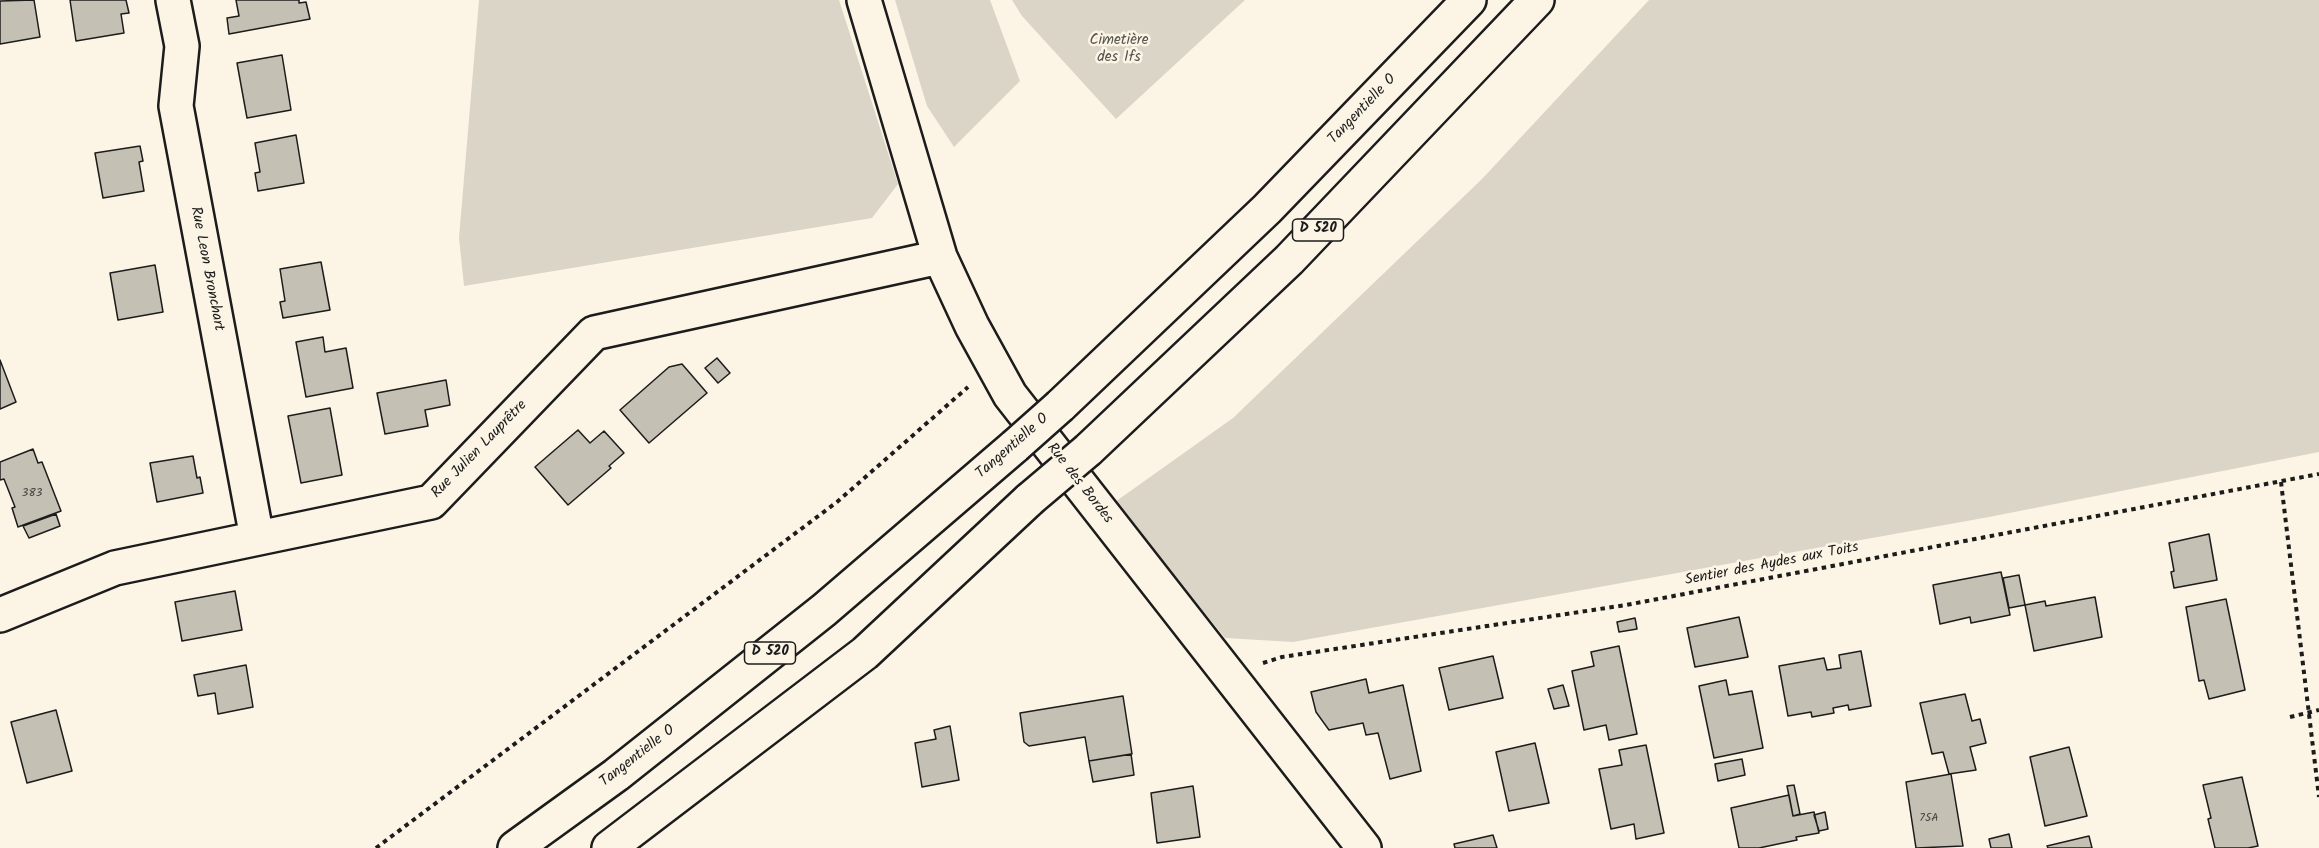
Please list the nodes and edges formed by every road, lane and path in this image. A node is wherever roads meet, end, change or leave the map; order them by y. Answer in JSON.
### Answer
{"nodes":[{"id":1,"x":173,"y":0,"type":"edge"},
{"id":2,"x":864,"y":0,"type":"edge"},
{"id":3,"x":1469,"y":0,"type":"edge"},
{"id":4,"x":1537,"y":0,"type":"edge"},
{"id":5,"x":940,"y":256,"type":"junction"},
{"id":6,"x":993,"y":364,"type":"junction"},
{"id":7,"x":2319,"y":474,"type":"edge"},
{"id":8,"x":2281,"y":482,"type":"junction"},
{"id":9,"x":257,"y":538,"type":"junction"},
{"id":10,"x":0,"y":615,"type":"edge"},
{"id":11,"x":1228,"y":672,"type":"junction"},
{"id":12,"x":2319,"y":710,"type":"edge"},
{"id":13,"x":2309,"y":712,"type":"junction"},
{"id":14,"x":2290,"y":717,"type":"dead end"},
{"id":15,"x":2319,"y":797,"type":"edge"},
{"id":16,"x":376,"y":848,"type":"edge"},
{"id":17,"x":515,"y":848,"type":"edge"},
{"id":18,"x":609,"y":848,"type":"edge"},
{"id":19,"x":1364,"y":848,"type":"edge"}],
"edges":[{"from":1,"to":9,"type":"street","name":"Rue Leon Bronchart"},
{"from":2,"to":5,"type":"street","name":"Rue des Bordes"},
{"from":3,"to":17,"type":"street","name":"Tangentielle O","number":"D 520","bridge":true},
{"from":4,"to":18,"type":"street","number":"D 520","bridge":true},
{"from":5,"to":6,"type":"street","name":"Rue des Bordes"},
{"from":5,"to":9,"type":"street","name":"Rue Julien Lauprêtre"},
{"from":6,"to":11,"type":"street","name":"Rue des Bordes"},
{"from":6,"to":16,"type":"path"},
{"from":7,"to":8,"type":"path","name":"Sentier des Aydes aux Toits"},
{"from":8,"to":11,"type":"path","name":"Sentier des Aydes aux Toits"},
{"from":8,"to":13,"type":"path"},
{"from":9,"to":10,"type":"street","name":"Rue Julien Lauprêtre"},
{"from":11,"to":19,"type":"street","name":"Rue des Bordes"},
{"from":12,"to":13,"type":"path"},
{"from":13,"to":14,"type":"path"},
{"from":13,"to":15,"type":"path"}]}
